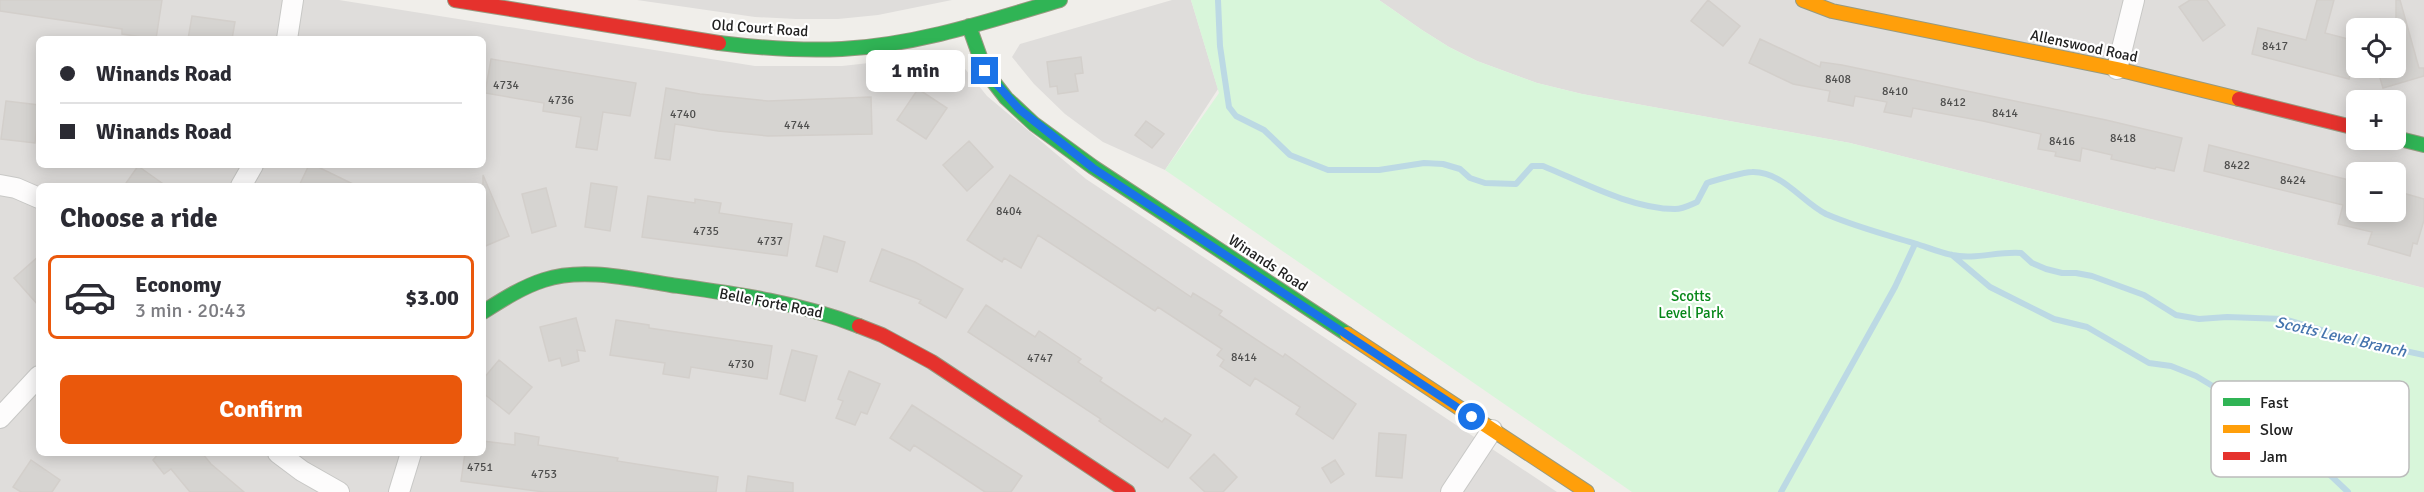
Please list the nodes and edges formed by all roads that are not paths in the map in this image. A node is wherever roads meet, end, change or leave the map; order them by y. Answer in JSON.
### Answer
{"nodes":[{"id":1,"x":293,"y":0,"type":"edge"},
{"id":2,"x":455,"y":0,"type":"edge"},
{"id":3,"x":1060,"y":0,"type":"edge"},
{"id":4,"x":1803,"y":0,"type":"edge"},
{"id":5,"x":2134,"y":0,"type":"edge"},
{"id":6,"x":969,"y":26,"type":"junction"},
{"id":7,"x":287,"y":36,"type":"edge"},
{"id":8,"x":2117,"y":69,"type":"junction"},
{"id":9,"x":2346,"y":126,"type":"edge"},
{"id":10,"x":2406,"y":140,"type":"edge"},
{"id":11,"x":2424,"y":145,"type":"edge"},
{"id":12,"x":251,"y":168,"type":"edge"},
{"id":13,"x":243,"y":183,"type":"edge"},
{"id":14,"x":0,"y":185,"type":"edge"},
{"id":15,"x":36,"y":197,"type":"edge"},
{"id":16,"x":486,"y":310,"type":"edge"},
{"id":17,"x":36,"y":379,"type":"edge"},
{"id":18,"x":0,"y":418,"type":"edge"},
{"id":19,"x":1492,"y":430,"type":"junction"},
{"id":20,"x":282,"y":456,"type":"edge"},
{"id":21,"x":410,"y":456,"type":"edge"},
{"id":22,"x":339,"y":492,"type":"edge"},
{"id":23,"x":399,"y":492,"type":"edge"},
{"id":24,"x":1128,"y":492,"type":"edge"},
{"id":25,"x":1451,"y":492,"type":"edge"},
{"id":26,"x":1587,"y":492,"type":"edge"}],
"edges":[{"from":1,"to":7,"type":"street"},
{"from":2,"to":6,"type":"street","name":"Old Court Road"},
{"from":3,"to":6,"type":"street","name":"Old Court Road"},
{"from":4,"to":8,"type":"street","name":"Allenswood Road"},
{"from":5,"to":8,"type":"street"},
{"from":6,"to":19,"type":"street","name":"Winands Road"},
{"from":8,"to":9,"type":"street","name":"Allenswood Road"},
{"from":10,"to":11,"type":"street"},
{"from":12,"to":13,"type":"street"},
{"from":14,"to":15,"type":"street"},
{"from":16,"to":24,"type":"street","name":"Belle Forte Road"},
{"from":17,"to":18,"type":"street"},
{"from":19,"to":25,"type":"street"},
{"from":19,"to":26,"type":"street","name":"Winands Road"},
{"from":20,"to":22,"type":"street"},
{"from":21,"to":23,"type":"street"}]}
